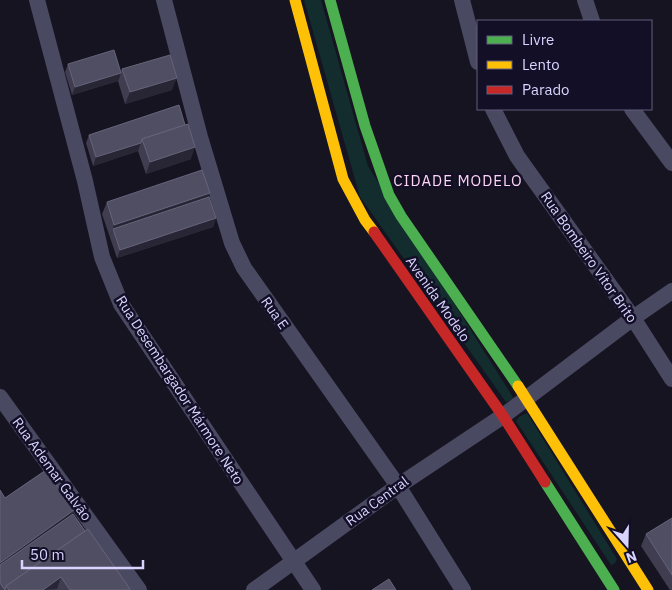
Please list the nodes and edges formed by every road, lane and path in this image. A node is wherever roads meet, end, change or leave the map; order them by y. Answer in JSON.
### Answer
{"nodes":[{"id":1,"x":37,"y":0,"type":"edge"},
{"id":2,"x":164,"y":0,"type":"edge"},
{"id":3,"x":295,"y":0,"type":"edge"},
{"id":4,"x":330,"y":0,"type":"edge"},
{"id":5,"x":462,"y":0,"type":"edge"},
{"id":6,"x":585,"y":0,"type":"edge"},
{"id":7,"x":592,"y":20,"type":"edge"},
{"id":8,"x":477,"y":58,"type":"edge"},
{"id":9,"x":494,"y":110,"type":"edge"},
{"id":10,"x":633,"y":110,"type":"edge"},
{"id":11,"x":672,"y":163,"type":"edge"},
{"id":12,"x":672,"y":291,"type":"edge"},
{"id":13,"x":633,"y":318,"type":"junction"},
{"id":14,"x":672,"y":379,"type":"edge"},
{"id":15,"x":0,"y":397,"type":"edge"},
{"id":16,"x":527,"y":398,"type":"junction"},
{"id":17,"x":503,"y":416,"type":"junction"},
{"id":18,"x":398,"y":486,"type":"junction"},
{"id":19,"x":294,"y":561,"type":"junction"},
{"id":20,"x":618,"y":576,"type":"edge"},
{"id":21,"x":139,"y":590,"type":"edge"},
{"id":22,"x":254,"y":590,"type":"edge"},
{"id":23,"x":313,"y":590,"type":"edge"},
{"id":24,"x":463,"y":590,"type":"edge"},
{"id":25,"x":648,"y":590,"type":"edge"}],
"edges":[{"from":1,"to":19,"type":"street","name":"Rua Desembargador Mármore Neto"},
{"from":2,"to":18,"type":"street","name":"Rua E"},
{"from":3,"to":17,"type":"main road","name":"Avenida Modelo"},
{"from":4,"to":16,"type":"main road","name":"Avenida Modelo"},
{"from":5,"to":8,"type":"street"},
{"from":6,"to":7,"type":"street"},
{"from":9,"to":13,"type":"street","name":"Rua Bombeiro Vitor Brito"},
{"from":10,"to":11,"type":"street"},
{"from":12,"to":13,"type":"street"},
{"from":13,"to":14,"type":"street","name":"Rua Bombeiro Vitor Brito"},
{"from":13,"to":16,"type":"street"},
{"from":15,"to":21,"type":"street","name":"Rua Ademar Galvão"},
{"from":16,"to":17,"type":"street","name":"Rua Central"},
{"from":16,"to":20,"type":"main road","name":"Avenida Modelo"},
{"from":17,"to":18,"type":"street","name":"Rua Central"},
{"from":17,"to":20,"type":"main road","name":"Avenida Modelo"},
{"from":18,"to":19,"type":"street","name":"Rua Central"},
{"from":18,"to":24,"type":"street","name":"Rua E"},
{"from":19,"to":22,"type":"street","name":"Rua Central"},
{"from":19,"to":23,"type":"street","name":"Rua Desembargador Mármore Neto"},
{"from":20,"to":25,"type":"main road","name":"Avenida Modelo"}]}
